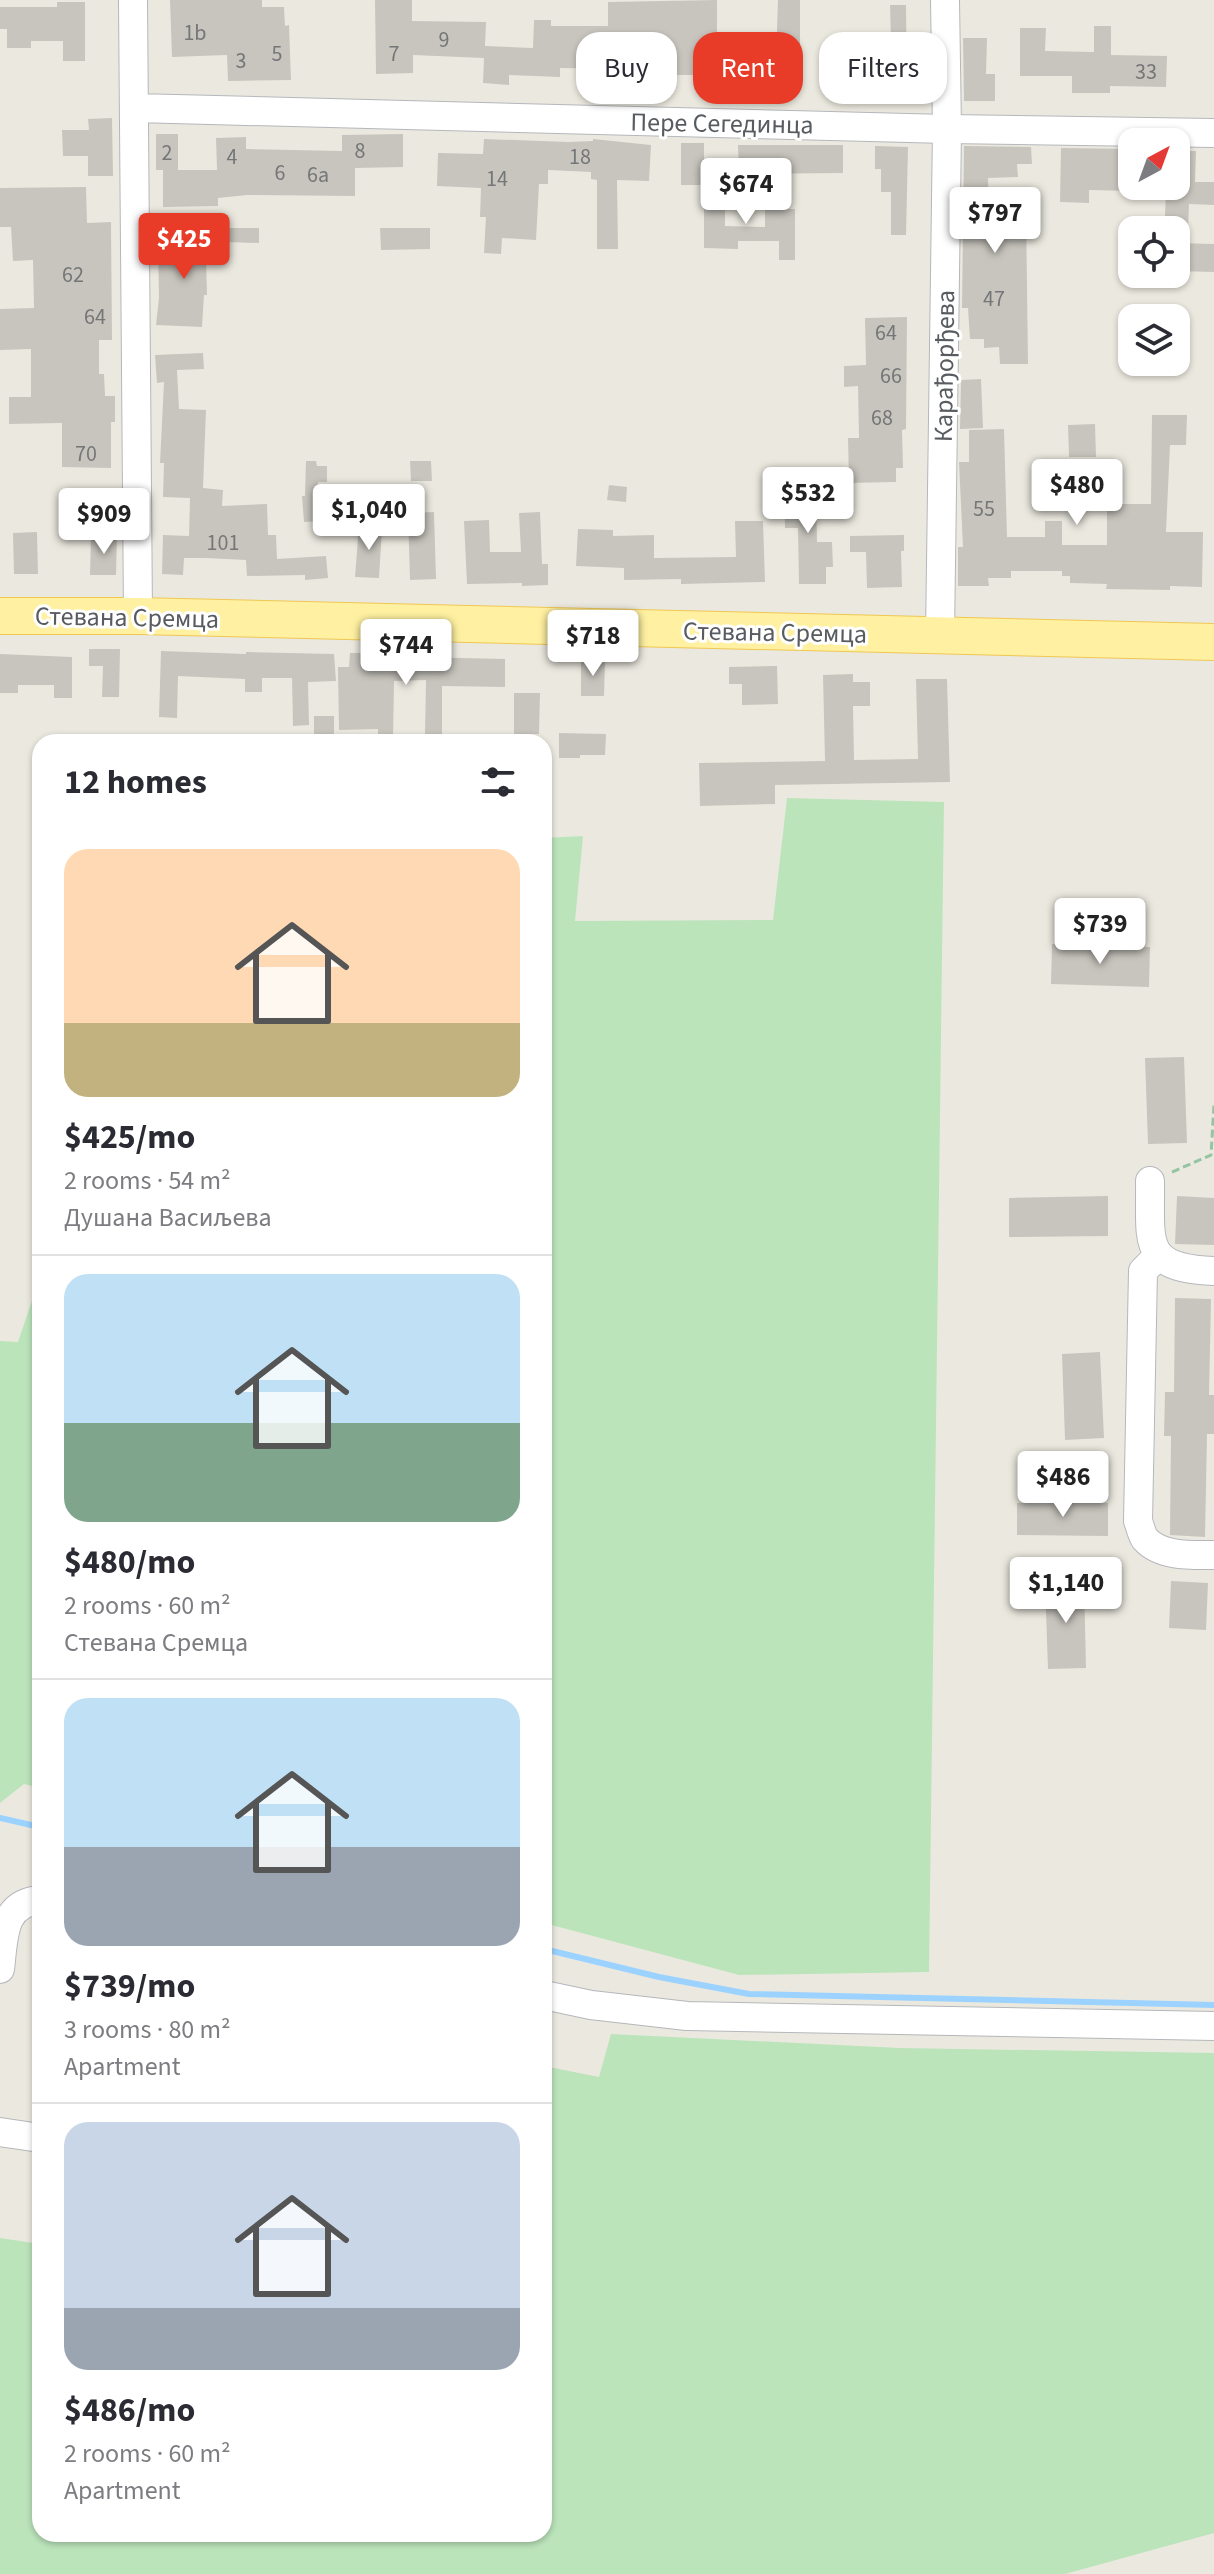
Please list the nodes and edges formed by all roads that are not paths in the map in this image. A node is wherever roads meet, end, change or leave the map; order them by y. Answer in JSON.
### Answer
{"nodes":[{"id":1,"x":133,"y":0,"type":"edge"},
{"id":2,"x":945,"y":0,"type":"edge"},
{"id":3,"x":135,"y":108,"type":"junction"},
{"id":4,"x":947,"y":129,"type":"junction"},
{"id":5,"x":1214,"y":133,"type":"edge"},
{"id":6,"x":0,"y":616,"type":"edge"},
{"id":7,"x":138,"y":616,"type":"junction"},
{"id":8,"x":940,"y":636,"type":"junction"},
{"id":9,"x":1214,"y":642,"type":"edge"},
{"id":10,"x":1150,"y":1181,"type":"road end"},
{"id":11,"x":1158,"y":1256,"type":"junction"},
{"id":12,"x":1214,"y":1271,"type":"edge"},
{"id":13,"x":1214,"y":1555,"type":"edge"},
{"id":14,"x":32,"y":1902,"type":"edge"},
{"id":15,"x":0,"y":1969,"type":"edge"},
{"id":16,"x":552,"y":1997,"type":"edge"},
{"id":17,"x":1214,"y":2026,"type":"edge"},
{"id":18,"x":0,"y":2132,"type":"edge"},
{"id":19,"x":32,"y":2137,"type":"edge"}],
"edges":[{"from":1,"to":3,"type":"street"},
{"from":2,"to":4,"type":"street","name":"Карађорђева"},
{"from":3,"to":4,"type":"street","name":"Пере Сегединца"},
{"from":3,"to":7,"type":"street"},
{"from":4,"to":5,"type":"street","name":"Пере Сегединца"},
{"from":4,"to":8,"type":"street","name":"Карађорђева"},
{"from":6,"to":7,"type":"main road","name":"Стевана Сремца"},
{"from":7,"to":8,"type":"main road","name":"Стевана Сремца"},
{"from":8,"to":9,"type":"main road","name":"Стевана Сремца"},
{"from":10,"to":11,"type":"street"},
{"from":11,"to":12,"type":"street"},
{"from":11,"to":13,"type":"street"},
{"from":14,"to":15,"type":"street"},
{"from":16,"to":17,"type":"street"},
{"from":18,"to":19,"type":"street"}]}
